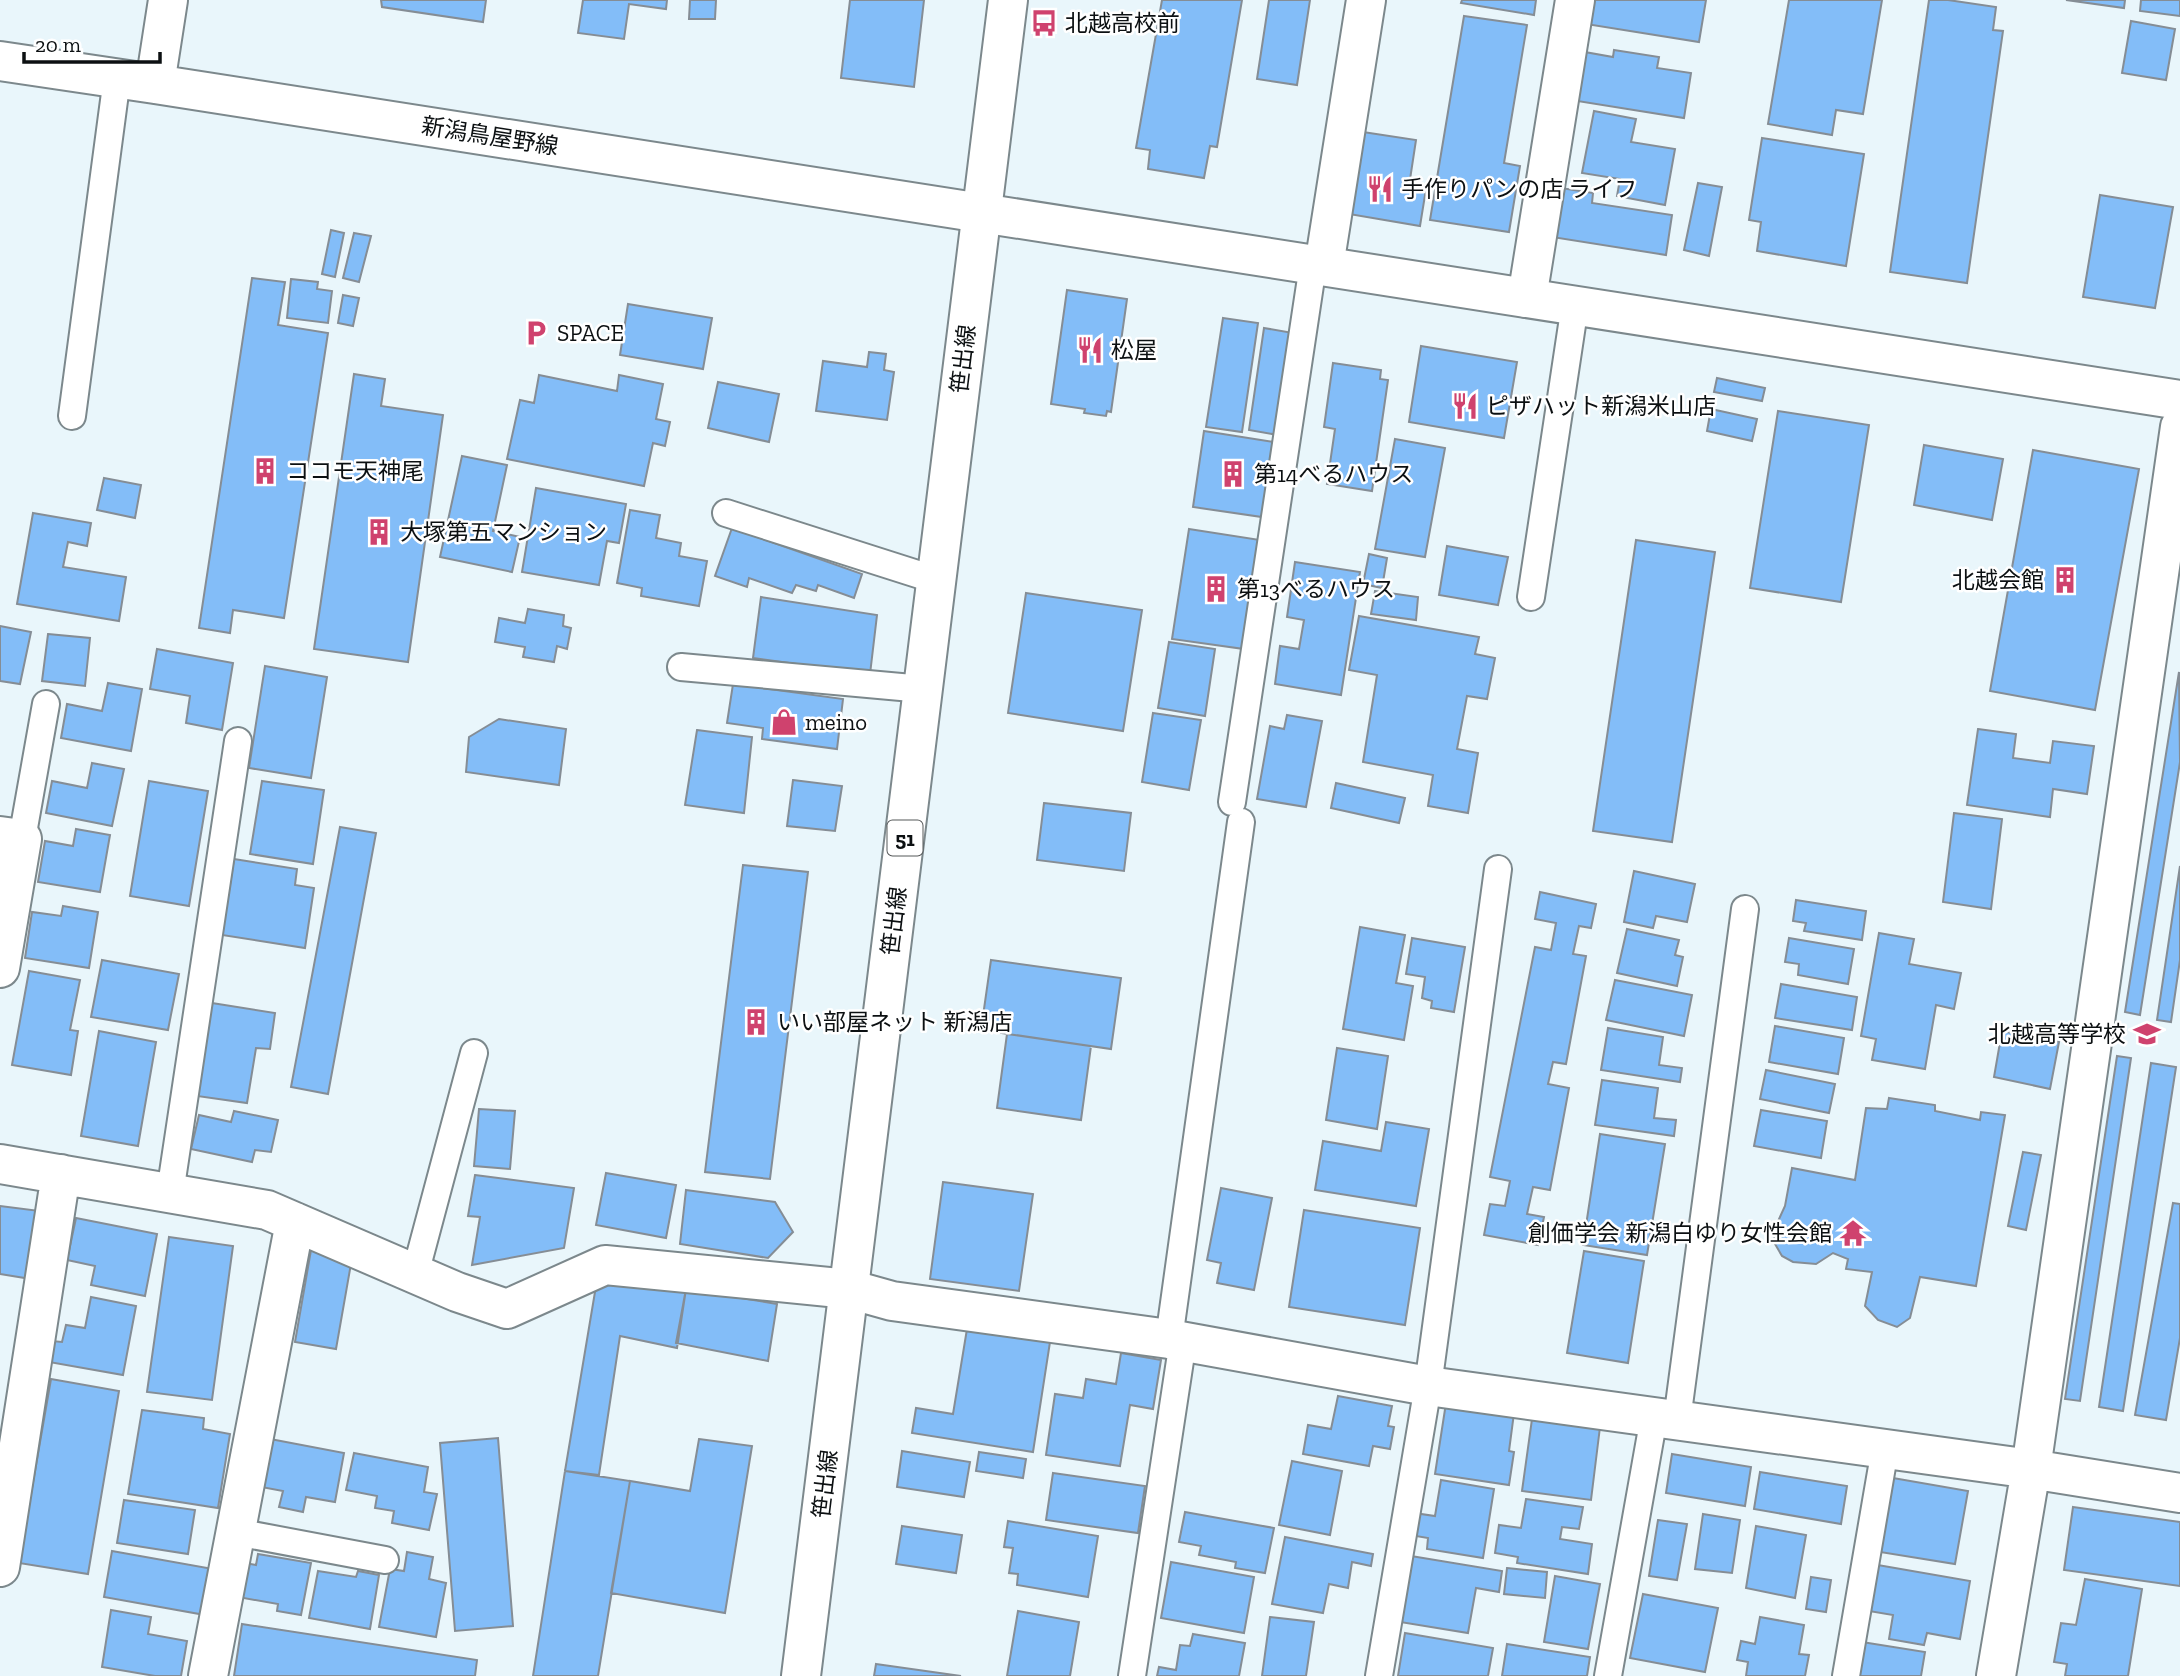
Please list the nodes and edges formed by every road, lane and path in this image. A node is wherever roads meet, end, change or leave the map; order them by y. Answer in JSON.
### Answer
{"nodes":[{"id":1,"x":168,"y":0,"type":"edge"},
{"id":2,"x":1008,"y":0,"type":"edge"},
{"id":3,"x":1366,"y":0,"type":"edge"},
{"id":4,"x":1575,"y":0,"type":"edge"},
{"id":5,"x":0,"y":61,"type":"edge"},
{"id":6,"x":117,"y":78,"type":"junction"},
{"id":7,"x":155,"y":84,"type":"junction"},
{"id":8,"x":981,"y":213,"type":"junction"},
{"id":9,"x":1319,"y":265,"type":"junction"},
{"id":10,"x":1527,"y":298,"type":"junction"},
{"id":11,"x":1575,"y":305,"type":"junction"},
{"id":12,"x":2180,"y":400,"type":"edge"},
{"id":13,"x":72,"y":416,"type":"dead end"},
{"id":14,"x":2180,"y":427,"type":"edge"},
{"id":15,"x":726,"y":513,"type":"dead end"},
{"id":16,"x":936,"y":580,"type":"junction"},
{"id":17,"x":1531,"y":597,"type":"dead end"},
{"id":18,"x":681,"y":667,"type":"dead end"},
{"id":19,"x":923,"y":689,"type":"junction"},
{"id":20,"x":46,"y":704,"type":"dead end"},
{"id":21,"x":237,"y":741,"type":"dead end"},
{"id":22,"x":11,"y":838,"type":"edge"},
{"id":23,"x":1498,"y":869,"type":"dead end"},
{"id":24,"x":1745,"y":909,"type":"dead end"},
{"id":25,"x":0,"y":968,"type":"edge"},
{"id":26,"x":474,"y":1053,"type":"dead end"},
{"id":27,"x":0,"y":1164,"type":"edge"},
{"id":28,"x":61,"y":1174,"type":"junction"},
{"id":29,"x":170,"y":1193,"type":"junction"},
{"id":30,"x":295,"y":1222,"type":"junction"},
{"id":31,"x":415,"y":1274,"type":"junction"},
{"id":32,"x":849,"y":1289,"type":"junction"},
{"id":33,"x":1176,"y":1340,"type":"junction"},
{"id":34,"x":1428,"y":1386,"type":"junction"},
{"id":35,"x":1665,"y":1418,"type":"junction"},
{"id":36,"x":1885,"y":1449,"type":"junction"},
{"id":37,"x":2031,"y":1469,"type":"junction"},
{"id":38,"x":2180,"y":1493,"type":"edge"},
{"id":39,"x":236,"y":1532,"type":"junction"},
{"id":40,"x":385,"y":1560,"type":"dead end"},
{"id":41,"x":0,"y":1567,"type":"edge"},
{"id":42,"x":208,"y":1676,"type":"edge"},
{"id":43,"x":801,"y":1676,"type":"edge"},
{"id":44,"x":1132,"y":1676,"type":"edge"},
{"id":45,"x":1379,"y":1676,"type":"edge"},
{"id":46,"x":1608,"y":1676,"type":"edge"},
{"id":47,"x":1846,"y":1676,"type":"edge"},
{"id":48,"x":1996,"y":1676,"type":"edge"}],
"edges":[{"from":1,"to":7,"type":"street"},
{"from":2,"to":8,"type":"street","name":"笹出線","number":"51"},
{"from":3,"to":9,"type":"street"},
{"from":4,"to":10,"type":"street"},
{"from":5,"to":6,"type":"street","name":"新潟鳥屋野線"},
{"from":6,"to":7,"type":"street","name":"新潟鳥屋野線"},
{"from":6,"to":13,"type":"lane"},
{"from":7,"to":8,"type":"street","name":"新潟鳥屋野線"},
{"from":8,"to":9,"type":"street","name":"新潟鳥屋野線"},
{"from":8,"to":16,"type":"street","name":"笹出線","number":"51"},
{"from":9,"to":10,"type":"street","name":"新潟鳥屋野線"},
{"from":9,"to":33,"type":"lane"},
{"from":10,"to":11,"type":"street","name":"新潟鳥屋野線"},
{"from":11,"to":12,"type":"street","name":"新潟鳥屋野線"},
{"from":11,"to":17,"type":"lane"},
{"from":14,"to":37,"type":"street"},
{"from":15,"to":16,"type":"lane"},
{"from":16,"to":19,"type":"street","name":"笹出線","number":"51"},
{"from":18,"to":19,"type":"lane"},
{"from":19,"to":32,"type":"street","name":"笹出線","number":"51"},
{"from":20,"to":22,"type":"lane"},
{"from":21,"to":29,"type":"lane"},
{"from":22,"to":25,"type":"street"},
{"from":23,"to":34,"type":"lane"},
{"from":24,"to":35,"type":"lane"},
{"from":26,"to":31,"type":"lane"},
{"from":27,"to":28,"type":"street"},
{"from":28,"to":29,"type":"street"},
{"from":28,"to":41,"type":"street"},
{"from":29,"to":30,"type":"street"},
{"from":30,"to":31,"type":"street"},
{"from":30,"to":39,"type":"street"},
{"from":31,"to":32,"type":"street"},
{"from":32,"to":33,"type":"street"},
{"from":32,"to":43,"type":"street","name":"笹出線","number":"51"},
{"from":33,"to":34,"type":"street"},
{"from":33,"to":44,"type":"lane"},
{"from":34,"to":35,"type":"street"},
{"from":34,"to":45,"type":"lane"},
{"from":35,"to":36,"type":"street"},
{"from":35,"to":46,"type":"lane"},
{"from":36,"to":37,"type":"street"},
{"from":36,"to":47,"type":"lane"},
{"from":37,"to":38,"type":"street"},
{"from":37,"to":48,"type":"street"},
{"from":39,"to":40,"type":"lane"},
{"from":39,"to":42,"type":"street"}]}
